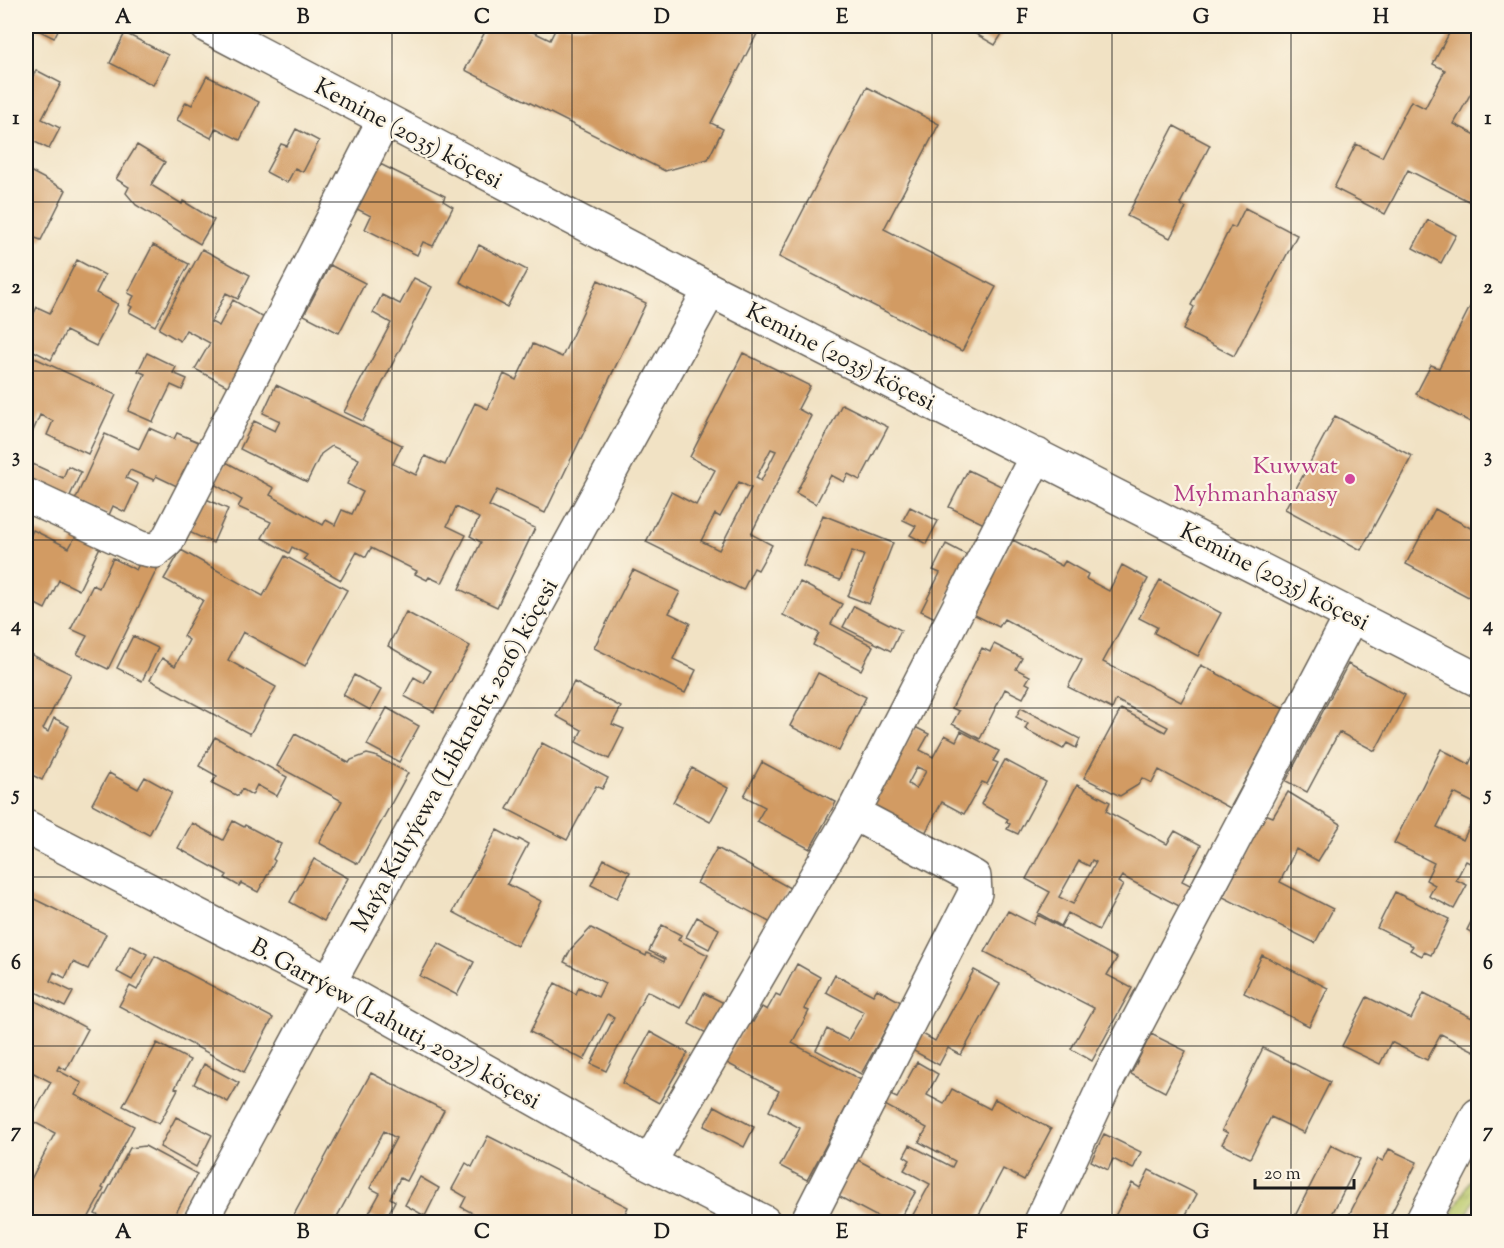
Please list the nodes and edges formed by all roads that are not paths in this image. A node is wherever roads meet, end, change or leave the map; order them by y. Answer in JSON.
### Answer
{"nodes":[{"id":1,"x":207,"y":26,"type":"edge"},
{"id":2,"x":384,"y":120,"type":"junction"},
{"id":3,"x":710,"y":290,"type":"junction"},
{"id":4,"x":1036,"y":455,"type":"junction"},
{"id":5,"x":26,"y":495,"type":"edge"},
{"id":6,"x":1352,"y":615,"type":"junction"},
{"id":7,"x":1479,"y":680,"type":"edge"},
{"id":8,"x":853,"y":813,"type":"junction"},
{"id":9,"x":26,"y":827,"type":"edge"},
{"id":10,"x":329,"y":983,"type":"junction"},
{"id":11,"x":1479,"y":1115,"type":"edge"},
{"id":12,"x":649,"y":1163,"type":"junction"},
{"id":13,"x":200,"y":1222,"type":"edge"},
{"id":14,"x":764,"y":1222,"type":"edge"},
{"id":15,"x":807,"y":1222,"type":"edge"},
{"id":16,"x":1041,"y":1222,"type":"edge"},
{"id":17,"x":1422,"y":1222,"type":"edge"}],
"edges":[{"from":1,"to":2,"type":"street","name":"Kemine (2035) köçesi"},
{"from":2,"to":3,"type":"street","name":"Kemine (2035) köçesi"},
{"from":2,"to":5,"type":"street"},
{"from":3,"to":4,"type":"street","name":"Kemine (2035) köçesi"},
{"from":3,"to":10,"type":"street","name":"Maýa Kulyýewa (Libkneht, 2016) köçesi"},
{"from":4,"to":6,"type":"street","name":"Kemine (2035) köçesi"},
{"from":4,"to":8,"type":"street"},
{"from":6,"to":7,"type":"street","name":"Kemine (2035) köçesi"},
{"from":6,"to":16,"type":"street"},
{"from":8,"to":12,"type":"street"},
{"from":8,"to":15,"type":"street"},
{"from":9,"to":10,"type":"street","name":"B. Garrýew (Lahuti, 2037) köçesi"},
{"from":10,"to":12,"type":"street","name":"B. Garrýew (Lahuti, 2037) köçesi"},
{"from":10,"to":13,"type":"street","name":"Maýa Kulyýewa (Libkneht, 2016) köçesi"},
{"from":11,"to":17,"type":"street"},
{"from":12,"to":14,"type":"street","name":"B. Garrýew (Lahuti, 2037) köçesi"}]}
